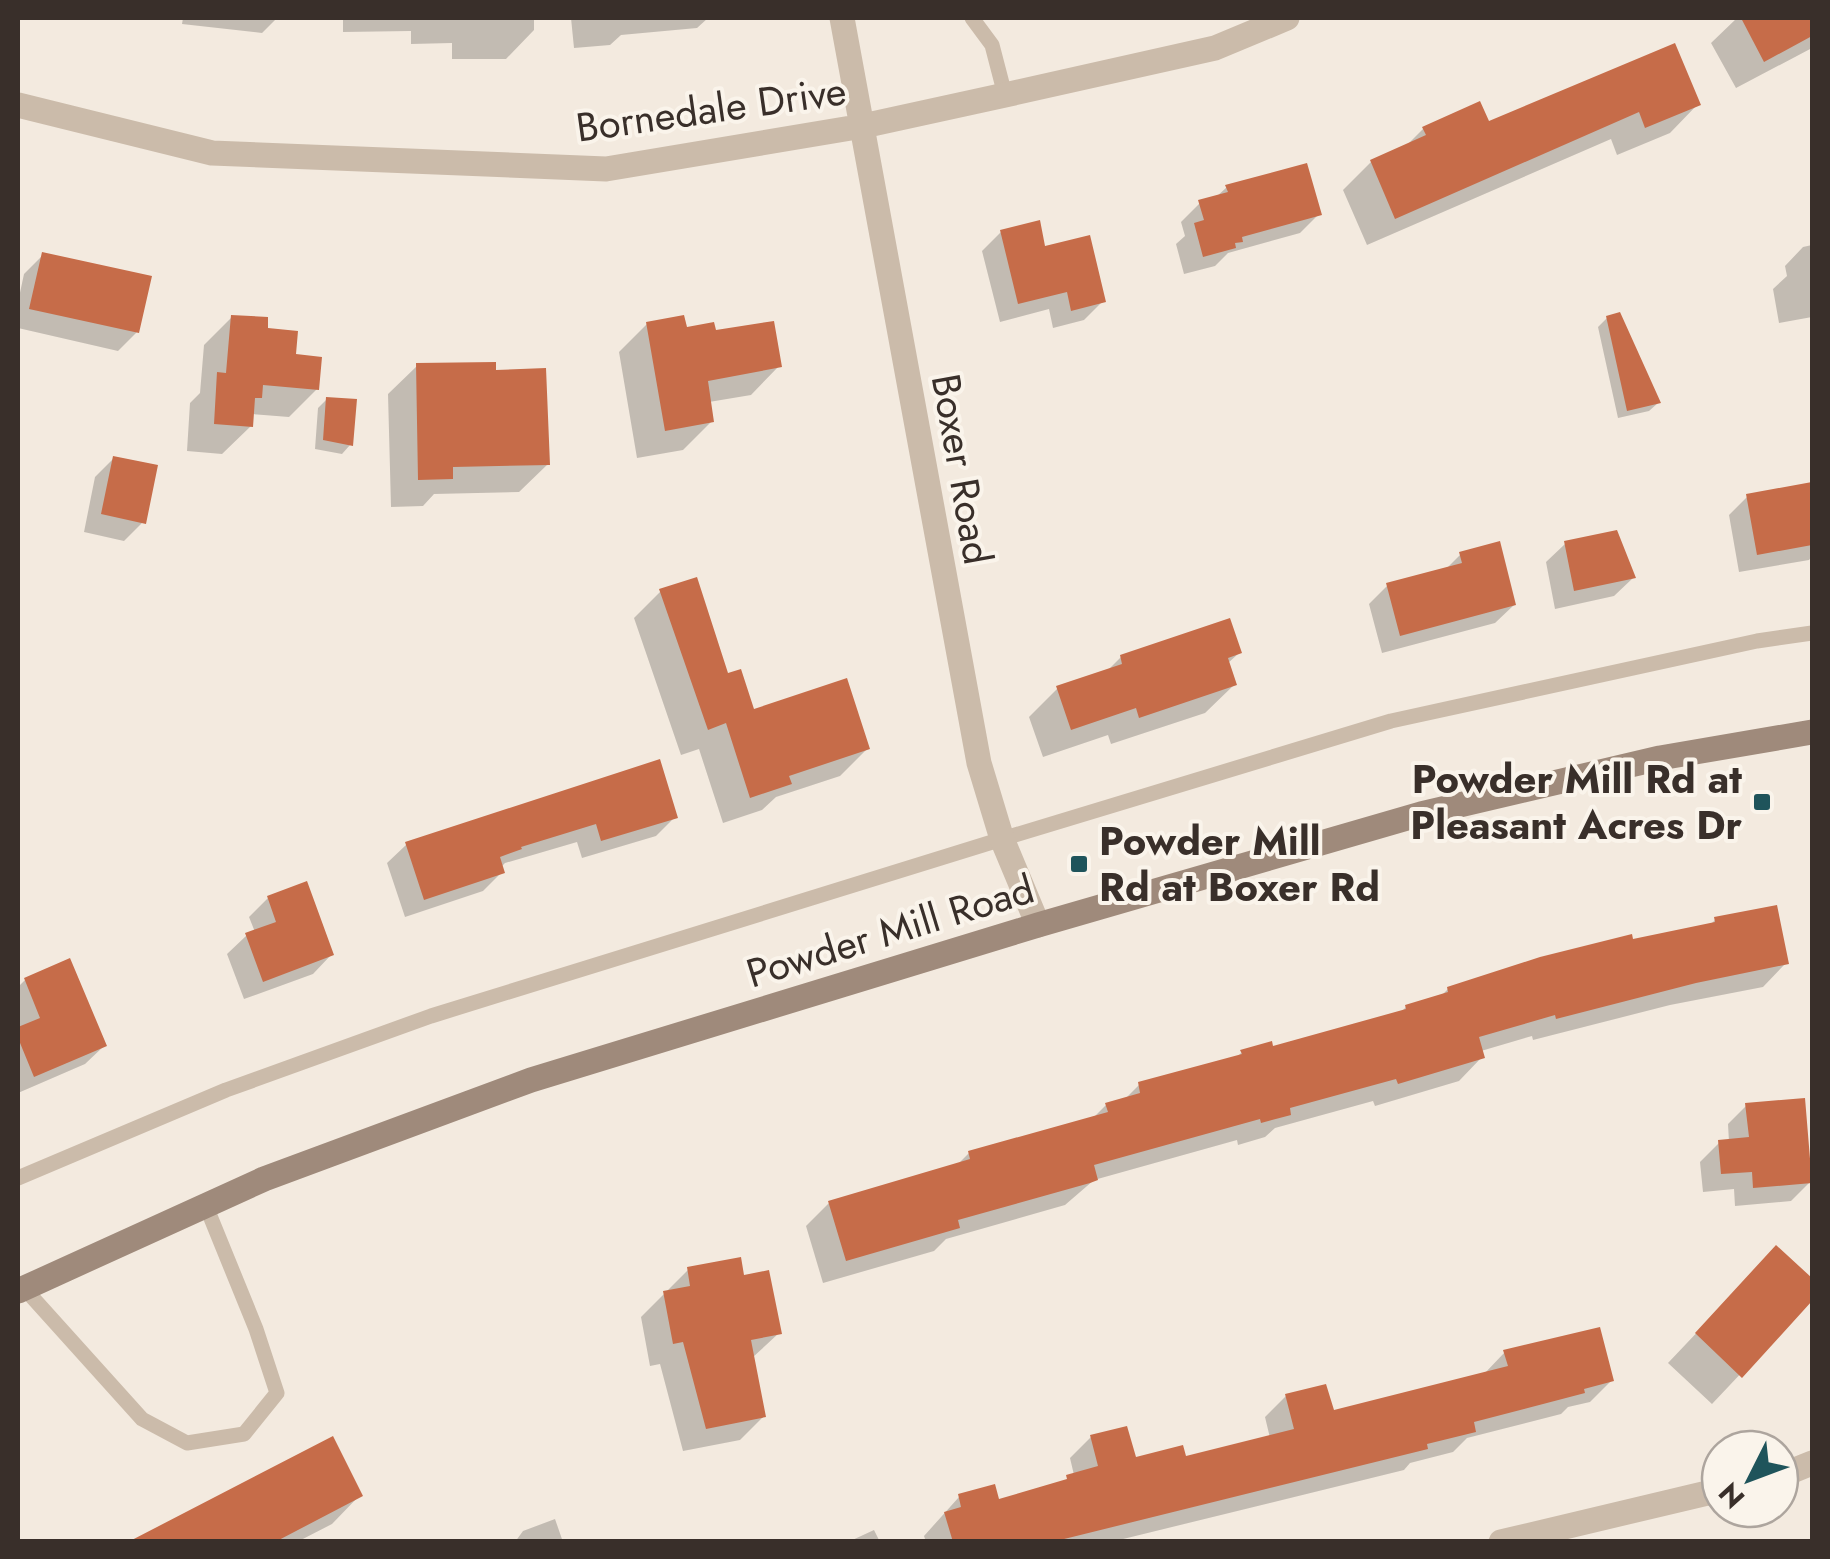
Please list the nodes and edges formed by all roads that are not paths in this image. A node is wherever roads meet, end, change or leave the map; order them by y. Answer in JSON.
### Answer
{"nodes":[{"id":1,"x":842,"y":18,"type":"edge"},
{"id":2,"x":972,"y":18,"type":"edge"},
{"id":3,"x":1287,"y":18,"type":"edge"},
{"id":4,"x":1005,"y":95,"type":"junction"},
{"id":5,"x":18,"y":105,"type":"edge"},
{"id":6,"x":863,"y":126,"type":"junction"},
{"id":7,"x":1812,"y":633,"type":"edge"},
{"id":8,"x":1812,"y":732,"type":"edge"},
{"id":9,"x":1002,"y":839,"type":"junction"},
{"id":10,"x":1038,"y":925,"type":"junction"},
{"id":11,"x":18,"y":1178,"type":"edge"},
{"id":12,"x":206,"y":1206,"type":"junction"},
{"id":13,"x":21,"y":1289,"type":"edge"},
{"id":14,"x":1700,"y":1495,"type":"edge"},
{"id":15,"x":1500,"y":1542,"type":"edge"}],
"edges":[{"from":1,"to":6,"type":"street","name":"Boxer Road"},
{"from":2,"to":4,"type":"lane"},
{"from":3,"to":4,"type":"street","name":"Bornedale Drive"},
{"from":4,"to":6,"type":"street","name":"Bornedale Drive"},
{"from":5,"to":6,"type":"street","name":"Bornedale Drive"},
{"from":6,"to":9,"type":"street","name":"Boxer Road"},
{"from":7,"to":9,"type":"lane"},
{"from":8,"to":10,"type":"main road","name":"Powder Mill Road"},
{"from":9,"to":10,"type":"street","name":"Boxer Road"},
{"from":9,"to":11,"type":"lane"},
{"from":10,"to":12,"type":"main road","name":"Powder Mill Road"},
{"from":12,"to":13,"type":"main road","name":"Powder Mill Road"},
{"from":12,"to":13,"type":"lane"},
{"from":14,"to":15,"type":"street"}]}
